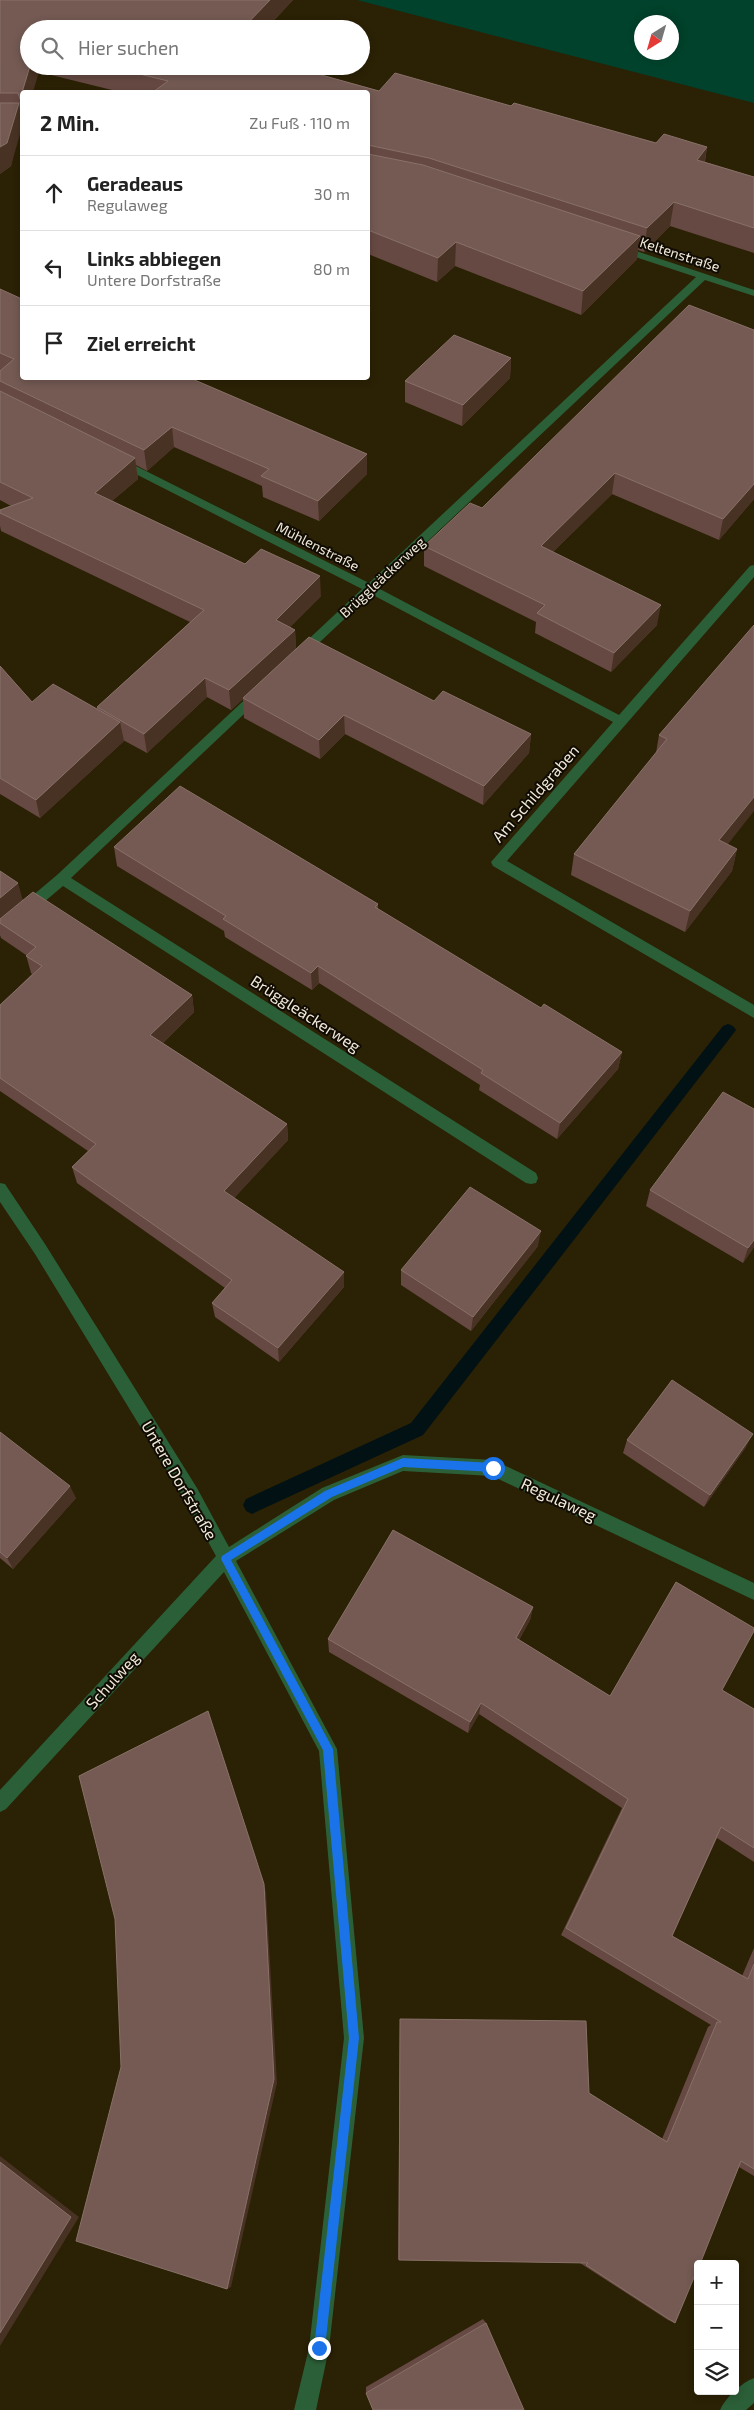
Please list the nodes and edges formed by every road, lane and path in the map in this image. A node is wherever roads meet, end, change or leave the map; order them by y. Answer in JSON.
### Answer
{"nodes":[{"id":1,"x":610,"y":246,"type":"edge"},
{"id":2,"x":703,"y":276,"type":"junction"},
{"id":3,"x":754,"y":293,"type":"edge"},
{"id":4,"x":105,"y":456,"type":"edge"},
{"id":5,"x":754,"y":569,"type":"edge"},
{"id":6,"x":369,"y":588,"type":"junction"},
{"id":7,"x":290,"y":662,"type":"edge"},
{"id":8,"x":269,"y":683,"type":"edge"},
{"id":9,"x":621,"y":721,"type":"junction"},
{"id":10,"x":62,"y":879,"type":"junction"},
{"id":11,"x":0,"y":931,"type":"edge"},
{"id":12,"x":754,"y":1012,"type":"edge"},
{"id":13,"x":531,"y":1178,"type":"dead end"},
{"id":14,"x":0,"y":1189,"type":"edge"},
{"id":15,"x":225,"y":1559,"type":"junction"},
{"id":16,"x":754,"y":1592,"type":"edge"},
{"id":17,"x":0,"y":1803,"type":"edge"},
{"id":18,"x":754,"y":2388,"type":"edge"},
{"id":19,"x":305,"y":2410,"type":"edge"},
{"id":20,"x":730,"y":2410,"type":"edge"}],
"edges":[{"from":1,"to":2,"type":"street","name":"Keltenstraße"},
{"from":2,"to":3,"type":"street","name":"Keltenstraße"},
{"from":2,"to":6,"type":"street","name":"Brüggleäckerweg"},
{"from":4,"to":6,"type":"street","name":"Mühlenstraße"},
{"from":5,"to":9,"type":"street","name":"Am Schildgraben"},
{"from":6,"to":7,"type":"street","name":"Brüggleäckerweg"},
{"from":6,"to":9,"type":"street","name":"Mühlenstraße"},
{"from":8,"to":10,"type":"street"},
{"from":9,"to":12,"type":"street","name":"Am Schildgraben"},
{"from":10,"to":11,"type":"street"},
{"from":10,"to":13,"type":"street","name":"Brüggleäckerweg"},
{"from":14,"to":15,"type":"street","name":"Untere Dorfstraße"},
{"from":15,"to":16,"type":"street","name":"Regulaweg"},
{"from":15,"to":17,"type":"street","name":"Schulweg"},
{"from":15,"to":19,"type":"street","name":"Untere Dorfstraße"},
{"from":18,"to":20,"type":"street"}]}
